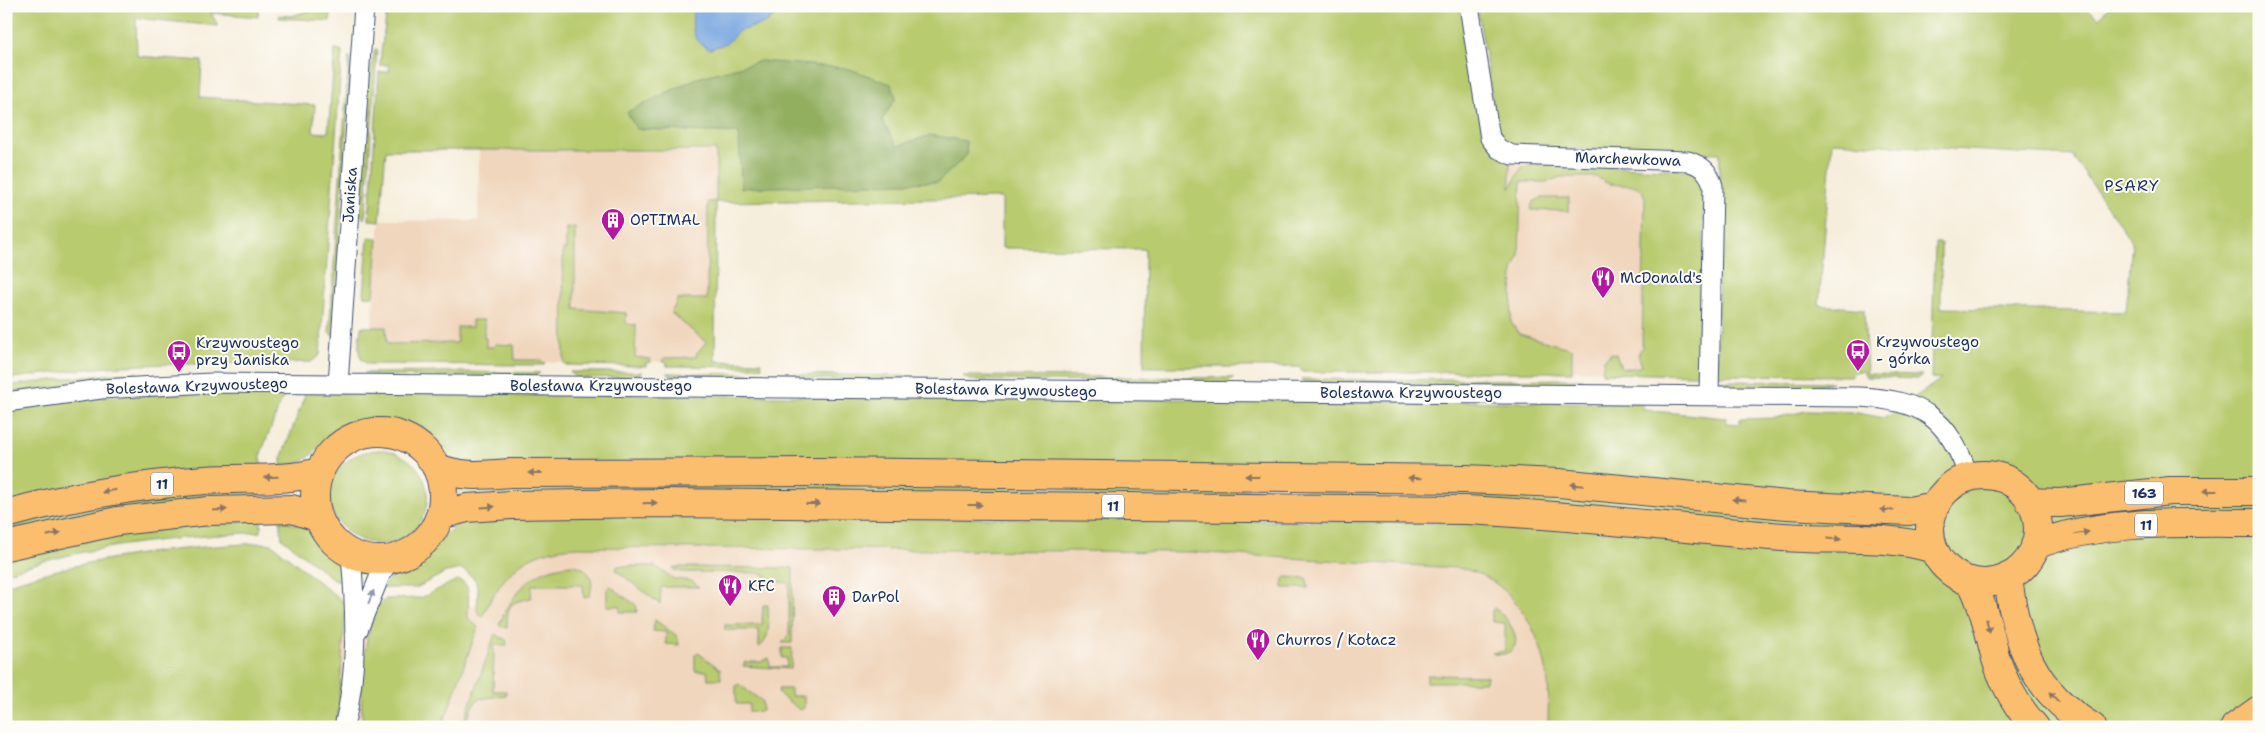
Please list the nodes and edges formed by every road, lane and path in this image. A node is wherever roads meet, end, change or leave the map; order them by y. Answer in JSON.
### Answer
{"nodes":[{"id":1,"x":364,"y":6,"type":"edge"},
{"id":2,"x":1468,"y":6,"type":"edge"},
{"id":3,"x":338,"y":384,"type":"junction"},
{"id":4,"x":1709,"y":395,"type":"junction"},
{"id":5,"x":6,"y":402,"type":"edge"},
{"id":6,"x":436,"y":468,"type":"junction"},
{"id":7,"x":319,"y":472,"type":"junction"},
{"id":8,"x":1969,"y":477,"type":"junction"},
{"id":9,"x":2259,"y":491,"type":"edge"},
{"id":10,"x":2030,"y":502,"type":"junction"},
{"id":11,"x":1935,"y":506,"type":"junction"},
{"id":12,"x":6,"y":514,"type":"edge"},
{"id":13,"x":440,"y":515,"type":"junction"},
{"id":14,"x":318,"y":517,"type":"junction"},
{"id":15,"x":2259,"y":523,"type":"edge"},
{"id":16,"x":2035,"y":544,"type":"junction"},
{"id":17,"x":6,"y":546,"type":"edge"},
{"id":18,"x":1934,"y":549,"type":"junction"},
{"id":19,"x":351,"y":554,"type":"junction"},
{"id":20,"x":390,"y":560,"type":"junction"},
{"id":21,"x":2008,"y":576,"type":"junction"},
{"id":22,"x":1971,"y":581,"type":"junction"},
{"id":23,"x":356,"y":635,"type":"junction"},
{"id":24,"x":351,"y":700,"type":"junction"},
{"id":25,"x":2259,"y":710,"type":"edge"},
{"id":26,"x":344,"y":727,"type":"edge"},
{"id":27,"x":356,"y":727,"type":"edge"},
{"id":28,"x":2035,"y":727,"type":"edge"},
{"id":29,"x":2092,"y":727,"type":"edge"},
{"id":30,"x":2235,"y":727,"type":"edge"}],
"edges":[{"from":1,"to":3,"type":"street","name":"Janiska"},
{"from":2,"to":4,"type":"street","name":"Marchewkowa"},
{"from":3,"to":4,"type":"street","name":"Bolesława Krzywoustego"},
{"from":3,"to":5,"type":"street","name":"Bolesława Krzywoustego"},
{"from":4,"to":8,"type":"street","name":"Bolesława Krzywoustego"},
{"from":6,"to":7,"type":"main road"},
{"from":11,"to":6,"type":"main road","number":"11","one_way":true},
{"from":6,"to":13,"type":"main road"},
{"from":7,"to":12,"type":"main road","number":"11","one_way":true},
{"from":7,"to":14,"type":"main road"},
{"from":8,"to":10,"type":"main road"},
{"from":8,"to":11,"type":"main road"},
{"from":9,"to":10,"type":"main road","number":"163","one_way":true},
{"from":10,"to":16,"type":"main road"},
{"from":11,"to":18,"type":"main road"},
{"from":13,"to":18,"type":"main road","number":"11","one_way":true},
{"from":13,"to":20,"type":"main road"},
{"from":17,"to":14,"type":"main road","number":"11","one_way":true},
{"from":14,"to":19,"type":"main road"},
{"from":16,"to":15,"type":"main road","number":"11","one_way":true},
{"from":16,"to":21,"type":"main road"},
{"from":18,"to":22,"type":"main road"},
{"from":19,"to":20,"type":"main road"},
{"from":19,"to":23,"type":"street"},
{"from":23,"to":20,"type":"street","one_way":true},
{"from":21,"to":22,"type":"main road"},
{"from":29,"to":21,"type":"main road","one_way":true},
{"from":22,"to":28,"type":"main road","one_way":true},
{"from":23,"to":24,"type":"street"},
{"from":24,"to":26,"type":"street"},
{"from":24,"to":27,"type":"street"},
{"from":25,"to":30,"type":"main road"}]}
